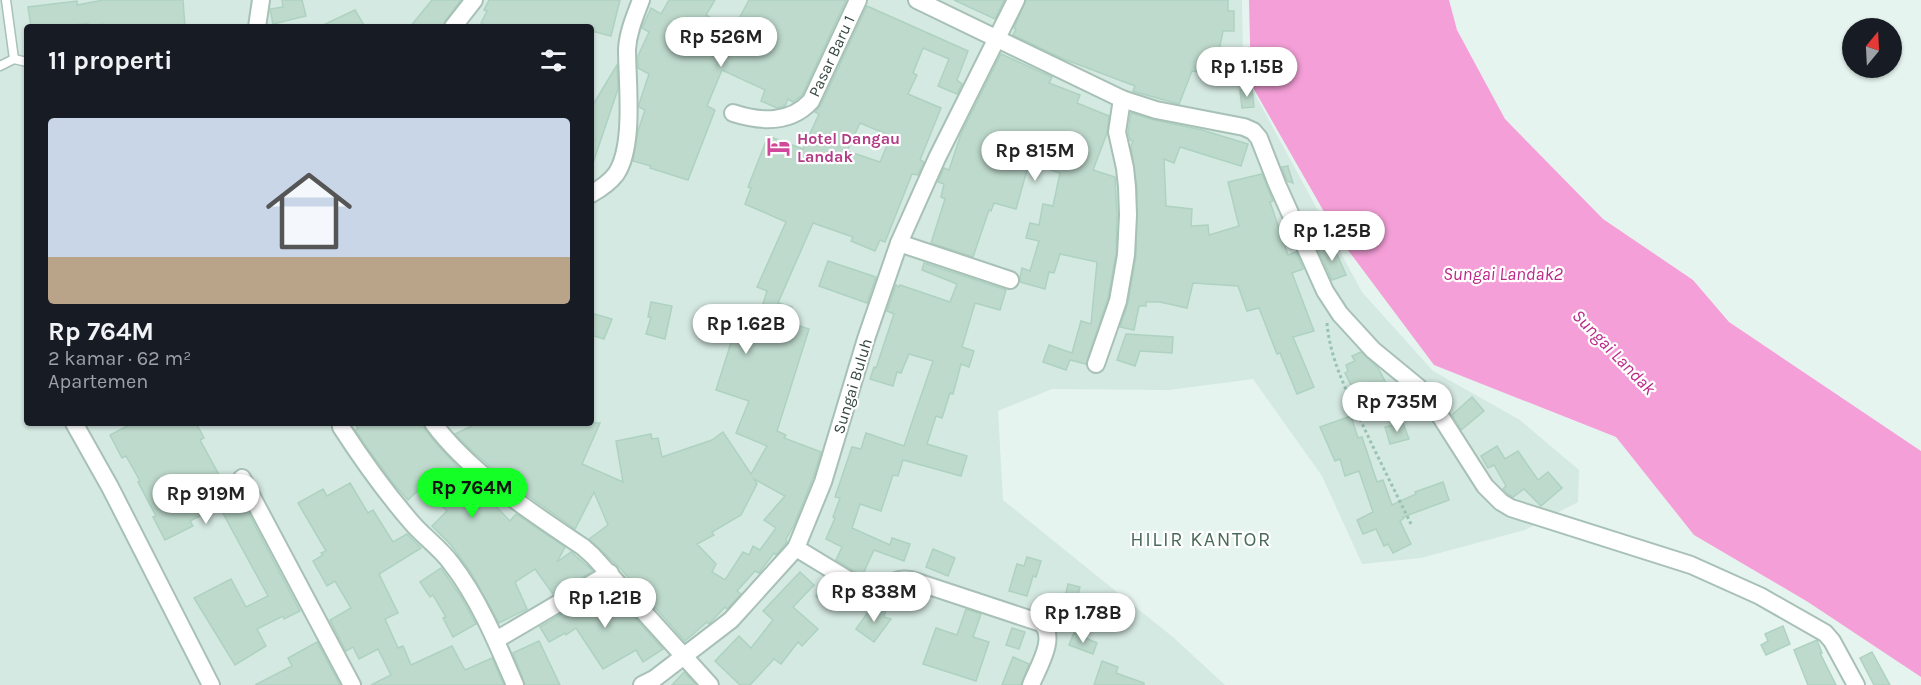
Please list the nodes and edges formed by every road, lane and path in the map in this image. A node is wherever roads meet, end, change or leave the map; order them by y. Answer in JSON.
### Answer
{"nodes":[{"id":1,"x":6,"y":0,"type":"edge"},
{"id":2,"x":261,"y":0,"type":"edge"},
{"id":3,"x":474,"y":0,"type":"edge"},
{"id":4,"x":641,"y":0,"type":"edge"},
{"id":5,"x":858,"y":0,"type":"edge"},
{"id":6,"x":917,"y":0,"type":"edge"},
{"id":7,"x":1016,"y":0,"type":"edge"},
{"id":8,"x":258,"y":24,"type":"edge"},
{"id":9,"x":455,"y":24,"type":"edge"},
{"id":10,"x":996,"y":37,"type":"junction"},
{"id":11,"x":14,"y":59,"type":"junction"},
{"id":12,"x":24,"y":61,"type":"edge"},
{"id":13,"x":0,"y":66,"type":"edge"},
{"id":14,"x":1122,"y":99,"type":"junction"},
{"id":15,"x":733,"y":112,"type":"dead end"},
{"id":16,"x":594,"y":192,"type":"edge"},
{"id":17,"x":899,"y":243,"type":"junction"},
{"id":18,"x":1010,"y":280,"type":"dead end"},
{"id":19,"x":1327,"y":320,"type":"dead end"},
{"id":20,"x":1096,"y":364,"type":"dead end"},
{"id":21,"x":76,"y":426,"type":"edge"},
{"id":22,"x":435,"y":426,"type":"edge"},
{"id":23,"x":341,"y":427,"type":"dead end"},
{"id":24,"x":242,"y":478,"type":"dead end"},
{"id":25,"x":1411,"y":524,"type":"dead end"},
{"id":26,"x":796,"y":548,"type":"junction"},
{"id":27,"x":610,"y":573,"type":"junction"},
{"id":28,"x":496,"y":640,"type":"junction"},
{"id":29,"x":685,"y":656,"type":"junction"},
{"id":30,"x":211,"y":685,"type":"edge"},
{"id":31,"x":352,"y":685,"type":"edge"},
{"id":32,"x":515,"y":685,"type":"edge"},
{"id":33,"x":642,"y":685,"type":"edge"},
{"id":34,"x":710,"y":685,"type":"edge"},
{"id":35,"x":1031,"y":685,"type":"edge"},
{"id":36,"x":1856,"y":685,"type":"edge"}],
"edges":[{"from":1,"to":11,"type":"lane"},
{"from":2,"to":8,"type":"street"},
{"from":3,"to":9,"type":"street"},
{"from":4,"to":16,"type":"street"},
{"from":5,"to":15,"type":"street","name":"Pasar Baru 1"},
{"from":6,"to":10,"type":"street"},
{"from":7,"to":10,"type":"street","name":"Sungai Buluh"},
{"from":10,"to":14,"type":"street"},
{"from":10,"to":17,"type":"street","name":"Sungai Buluh"},
{"from":11,"to":12,"type":"lane"},
{"from":11,"to":13,"type":"lane"},
{"from":14,"to":20,"type":"street"},
{"from":14,"to":36,"type":"street"},
{"from":17,"to":18,"type":"street"},
{"from":17,"to":26,"type":"street","name":"Sungai Buluh"},
{"from":19,"to":25,"type":"path"},
{"from":21,"to":30,"type":"street"},
{"from":22,"to":27,"type":"street"},
{"from":23,"to":28,"type":"street"},
{"from":24,"to":31,"type":"street"},
{"from":26,"to":29,"type":"street","name":"Sungai Buluh"},
{"from":26,"to":35,"type":"street"},
{"from":27,"to":28,"type":"street"},
{"from":27,"to":29,"type":"street"},
{"from":28,"to":32,"type":"street"},
{"from":29,"to":33,"type":"street","name":"Sungai Buluh"},
{"from":29,"to":34,"type":"street"}]}
